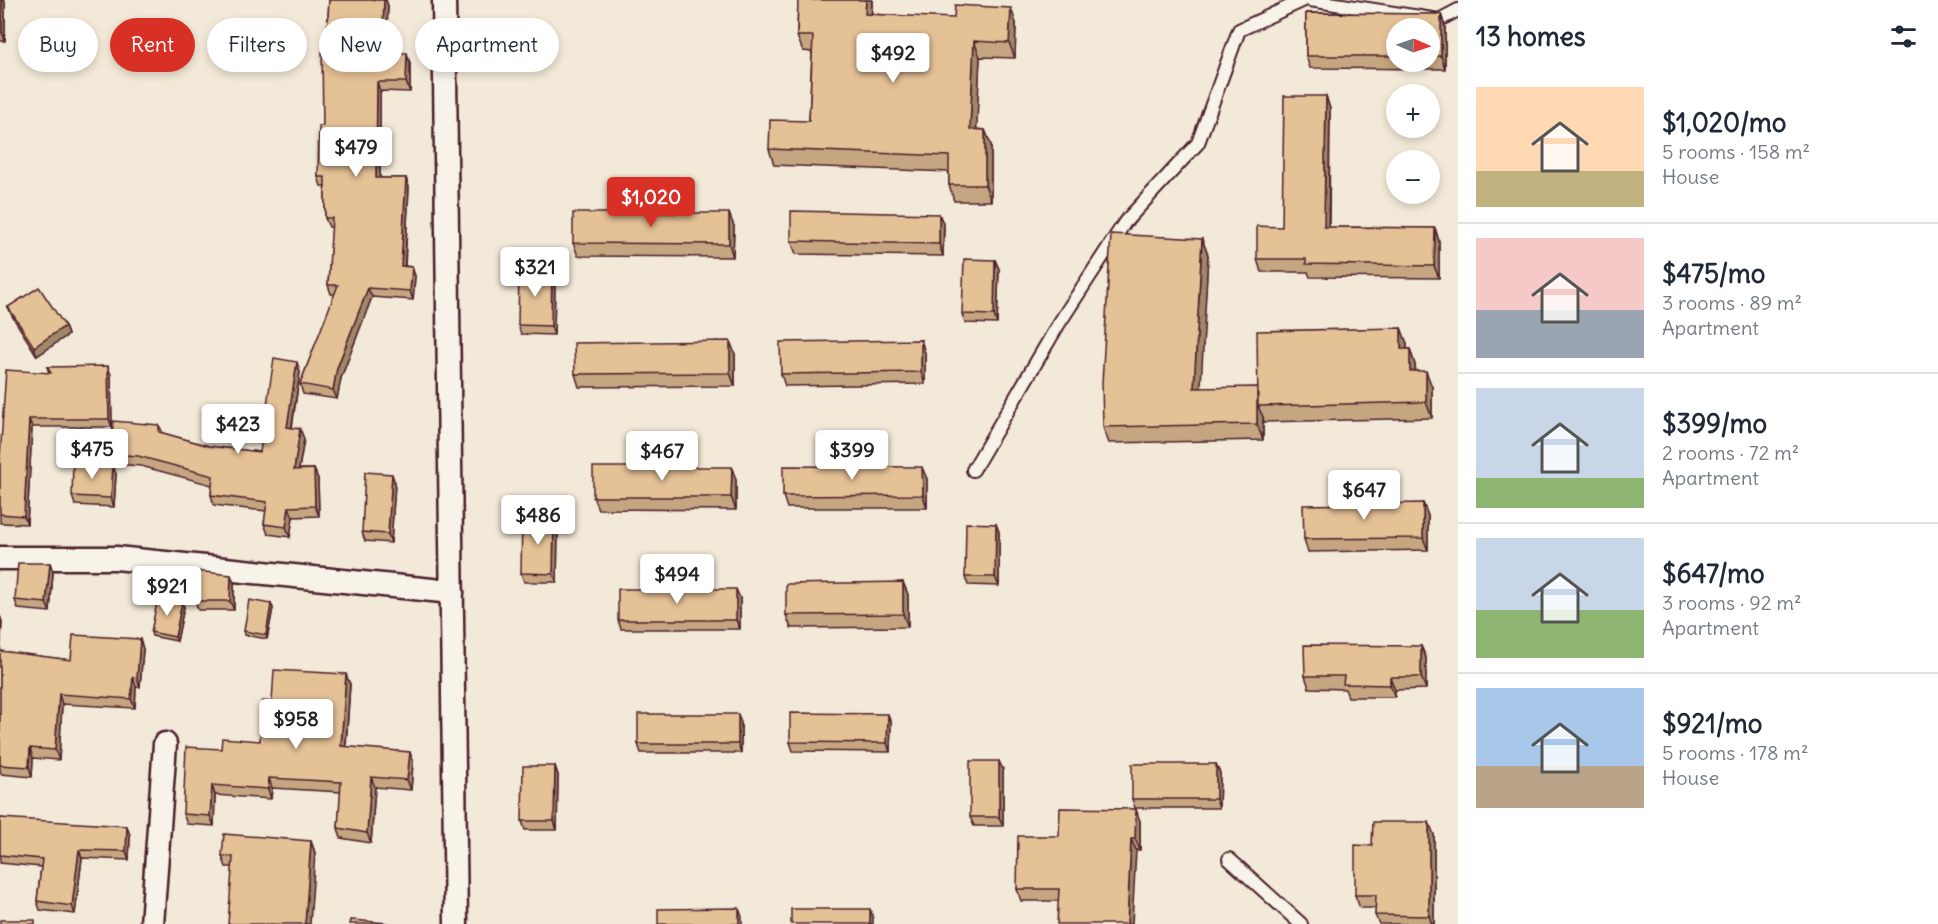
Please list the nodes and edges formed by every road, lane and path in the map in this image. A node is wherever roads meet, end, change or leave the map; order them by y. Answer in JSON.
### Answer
{"nodes":[{"id":1,"x":444,"y":0,"type":"edge"},
{"id":2,"x":1304,"y":0,"type":"edge"},
{"id":3,"x":1310,"y":0,"type":"edge"},
{"id":4,"x":1458,"y":10,"type":"edge"},
{"id":5,"x":973,"y":470,"type":"dead end"},
{"id":6,"x":0,"y":558,"type":"edge"},
{"id":7,"x":452,"y":592,"type":"junction"},
{"id":8,"x":165,"y":744,"type":"dead end"},
{"id":9,"x":1229,"y":859,"type":"dead end"},
{"id":10,"x":152,"y":924,"type":"edge"},
{"id":11,"x":456,"y":924,"type":"edge"},
{"id":12,"x":1301,"y":924,"type":"edge"}],
"edges":[{"from":1,"to":7,"type":"street"},
{"from":2,"to":5,"type":"lane"},
{"from":3,"to":4,"type":"lane"},
{"from":6,"to":7,"type":"street"},
{"from":7,"to":11,"type":"street"},
{"from":8,"to":10,"type":"street"},
{"from":9,"to":12,"type":"lane"}]}
